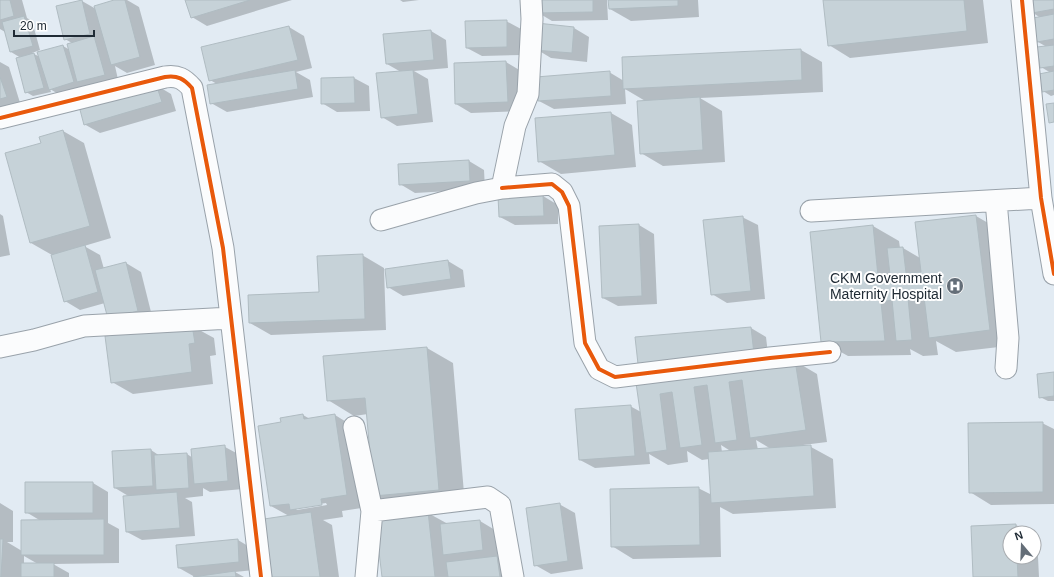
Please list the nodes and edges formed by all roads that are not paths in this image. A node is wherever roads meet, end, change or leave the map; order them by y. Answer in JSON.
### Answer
{"nodes":[{"id":1,"x":531,"y":0,"type":"edge"},
{"id":2,"x":1022,"y":0,"type":"edge"},
{"id":3,"x":0,"y":118,"type":"edge"},
{"id":4,"x":502,"y":188,"type":"junction"},
{"id":5,"x":1041,"y":198,"type":"junction"},
{"id":6,"x":996,"y":201,"type":"junction"},
{"id":7,"x":810,"y":211,"type":"dead end"},
{"id":8,"x":381,"y":220,"type":"dead end"},
{"id":9,"x":1054,"y":274,"type":"edge"},
{"id":10,"x":231,"y":318,"type":"junction"},
{"id":11,"x":0,"y":347,"type":"edge"},
{"id":12,"x":830,"y":352,"type":"dead end"},
{"id":13,"x":1006,"y":368,"type":"dead end"},
{"id":14,"x":354,"y":427,"type":"dead end"},
{"id":15,"x":372,"y":511,"type":"junction"},
{"id":16,"x":260,"y":577,"type":"edge"},
{"id":17,"x":366,"y":577,"type":"edge"},
{"id":18,"x":514,"y":577,"type":"edge"}],
"edges":[{"from":1,"to":4,"type":"street"},
{"from":2,"to":5,"type":"street"},
{"from":3,"to":10,"type":"street"},
{"from":4,"to":8,"type":"street"},
{"from":4,"to":12,"type":"street"},
{"from":5,"to":6,"type":"street"},
{"from":5,"to":9,"type":"street"},
{"from":6,"to":7,"type":"street"},
{"from":6,"to":13,"type":"street"},
{"from":10,"to":11,"type":"street"},
{"from":10,"to":16,"type":"street"},
{"from":14,"to":15,"type":"street"},
{"from":15,"to":17,"type":"street"},
{"from":15,"to":18,"type":"street"}]}
